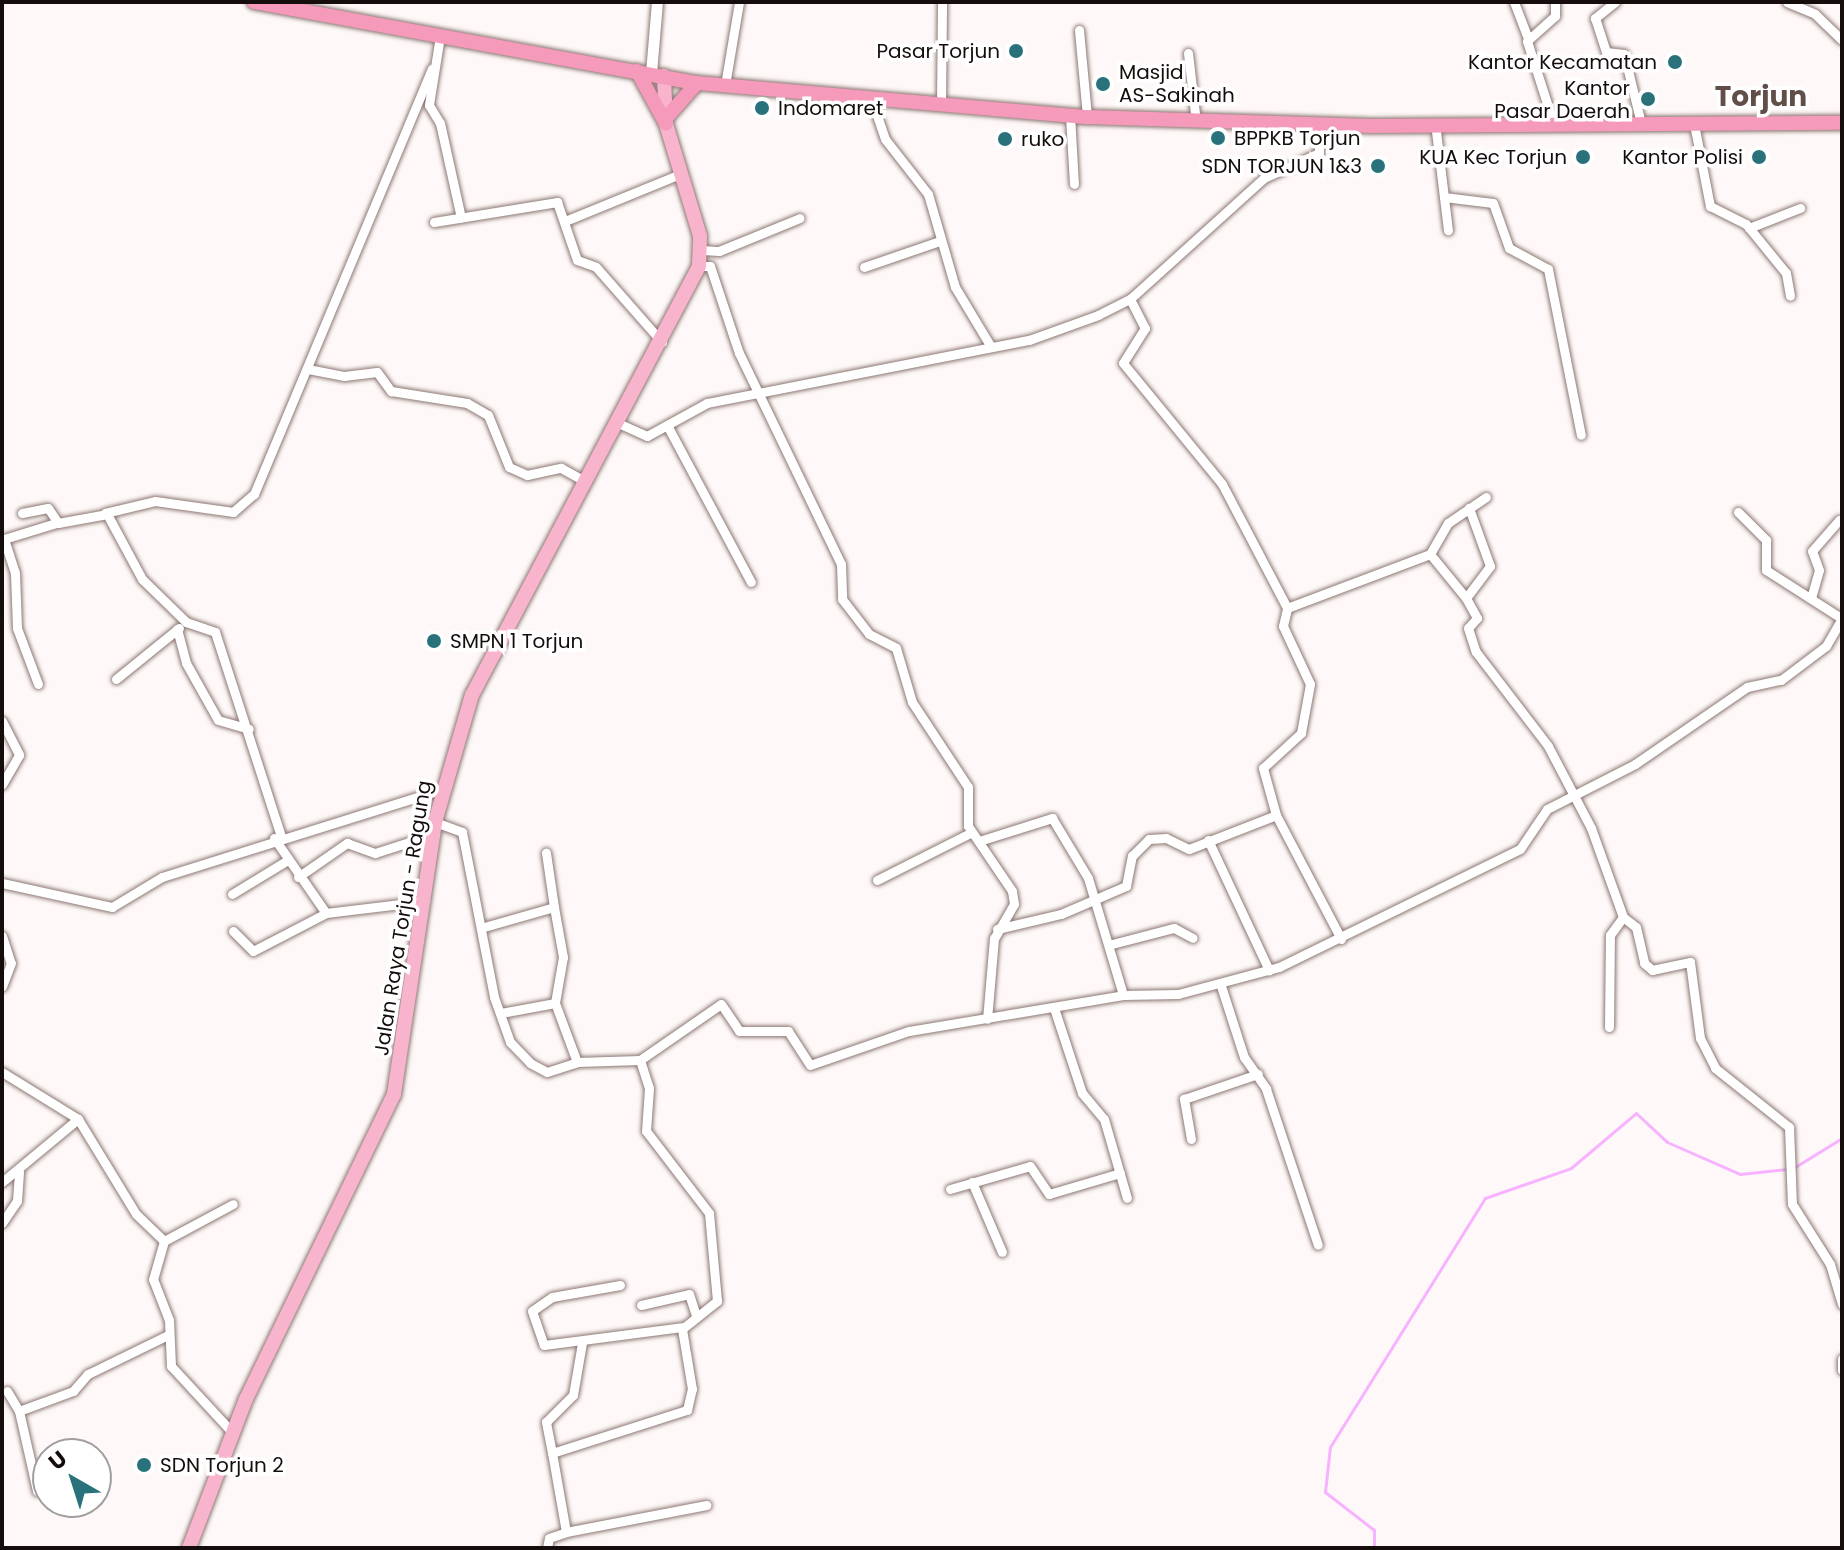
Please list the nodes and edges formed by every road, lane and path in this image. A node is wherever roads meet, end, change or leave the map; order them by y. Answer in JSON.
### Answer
{"nodes":[{"id":1,"x":254,"y":2,"type":"edge"},
{"id":2,"x":657,"y":2,"type":"edge"},
{"id":3,"x":739,"y":2,"type":"edge"},
{"id":4,"x":942,"y":2,"type":"edge"},
{"id":5,"x":1514,"y":2,"type":"edge"},
{"id":6,"x":1555,"y":2,"type":"edge"},
{"id":7,"x":1615,"y":2,"type":"edge"},
{"id":8,"x":1787,"y":2,"type":"edge"},
{"id":9,"x":1079,"y":30,"type":"dead end"},
{"id":10,"x":440,"y":36,"type":"junction"},
{"id":11,"x":1527,"y":36,"type":"junction"},
{"id":12,"x":1842,"y":40,"type":"edge"},
{"id":13,"x":1188,"y":53,"type":"dead end"},
{"id":14,"x":432,"y":69,"type":"junction"},
{"id":15,"x":651,"y":73,"type":"junction"},
{"id":16,"x":697,"y":83,"type":"junction"},
{"id":17,"x":725,"y":85,"type":"junction"},
{"id":18,"x":871,"y":98,"type":"junction"},
{"id":19,"x":941,"y":103,"type":"junction"},
{"id":20,"x":1070,"y":115,"type":"junction"},
{"id":21,"x":1087,"y":117,"type":"junction"},
{"id":22,"x":666,"y":121,"type":"junction"},
{"id":23,"x":1196,"y":122,"type":"junction"},
{"id":24,"x":1553,"y":122,"type":"junction"},
{"id":25,"x":1435,"y":123,"type":"junction"},
{"id":26,"x":1641,"y":123,"type":"junction"},
{"id":27,"x":1842,"y":123,"type":"edge"},
{"id":28,"x":1319,"y":124,"type":"junction"},
{"id":29,"x":1694,"y":124,"type":"junction"},
{"id":30,"x":678,"y":175,"type":"junction"},
{"id":31,"x":1074,"y":184,"type":"dead end"},
{"id":32,"x":1444,"y":197,"type":"junction"},
{"id":33,"x":1800,"y":208,"type":"dead end"},
{"id":34,"x":461,"y":218,"type":"junction"},
{"id":35,"x":800,"y":218,"type":"dead end"},
{"id":36,"x":565,"y":221,"type":"junction"},
{"id":37,"x":434,"y":222,"type":"dead end"},
{"id":38,"x":1749,"y":228,"type":"junction"},
{"id":39,"x":1448,"y":230,"type":"dead end"},
{"id":40,"x":940,"y":241,"type":"junction"},
{"id":41,"x":703,"y":250,"type":"junction"},
{"id":42,"x":699,"y":266,"type":"junction"},
{"id":43,"x":864,"y":267,"type":"dead end"},
{"id":44,"x":1790,"y":296,"type":"dead end"},
{"id":45,"x":1130,"y":299,"type":"junction"},
{"id":46,"x":662,"y":342,"type":"junction"},
{"id":47,"x":991,"y":347,"type":"junction"},
{"id":48,"x":308,"y":369,"type":"junction"},
{"id":49,"x":757,"y":393,"type":"junction"},
{"id":50,"x":618,"y":423,"type":"junction"},
{"id":51,"x":667,"y":425,"type":"junction"},
{"id":52,"x":1581,"y":435,"type":"dead end"},
{"id":53,"x":586,"y":482,"type":"junction"},
{"id":54,"x":1486,"y":497,"type":"dead end"},
{"id":55,"x":1469,"y":508,"type":"junction"},
{"id":56,"x":1738,"y":512,"type":"dead end"},
{"id":57,"x":22,"y":513,"type":"dead end"},
{"id":58,"x":105,"y":513,"type":"junction"},
{"id":59,"x":1839,"y":520,"type":"dead end"},
{"id":60,"x":56,"y":523,"type":"junction"},
{"id":61,"x":1430,"y":554,"type":"junction"},
{"id":62,"x":751,"y":582,"type":"dead end"},
{"id":63,"x":1466,"y":598,"type":"junction"},
{"id":64,"x":1811,"y":598,"type":"junction"},
{"id":65,"x":1287,"y":608,"type":"junction"},
{"id":66,"x":1842,"y":618,"type":"edge"},
{"id":67,"x":186,"y":622,"type":"junction"},
{"id":68,"x":177,"y":629,"type":"junction"},
{"id":69,"x":116,"y":679,"type":"dead end"},
{"id":70,"x":38,"y":684,"type":"dead end"},
{"id":71,"x":2,"y":721,"type":"edge"},
{"id":72,"x":249,"y":729,"type":"junction"},
{"id":73,"x":2,"y":784,"type":"edge"},
{"id":74,"x":443,"y":789,"type":"junction"},
{"id":75,"x":1572,"y":798,"type":"junction"},
{"id":76,"x":1276,"y":815,"type":"junction"},
{"id":77,"x":435,"y":828,"type":"junction"},
{"id":78,"x":972,"y":832,"type":"junction"},
{"id":79,"x":278,"y":837,"type":"junction"},
{"id":80,"x":1208,"y":840,"type":"junction"},
{"id":81,"x":979,"y":841,"type":"junction"},
{"id":82,"x":546,"y":853,"type":"dead end"},
{"id":83,"x":288,"y":860,"type":"junction"},
{"id":84,"x":298,"y":877,"type":"junction"},
{"id":85,"x":877,"y":880,"type":"dead end"},
{"id":86,"x":2,"y":883,"type":"edge"},
{"id":87,"x":232,"y":894,"type":"dead end"},
{"id":88,"x":425,"y":901,"type":"junction"},
{"id":89,"x":1093,"y":902,"type":"junction"},
{"id":90,"x":554,"y":907,"type":"junction"},
{"id":91,"x":326,"y":913,"type":"junction"},
{"id":92,"x":1623,"y":917,"type":"junction"},
{"id":93,"x":484,"y":927,"type":"junction"},
{"id":94,"x":997,"y":929,"type":"junction"},
{"id":95,"x":233,"y":931,"type":"dead end"},
{"id":96,"x":2,"y":936,"type":"edge"},
{"id":97,"x":1193,"y":938,"type":"dead end"},
{"id":98,"x":1341,"y":939,"type":"junction"},
{"id":99,"x":1112,"y":944,"type":"junction"},
{"id":100,"x":1269,"y":970,"type":"junction"},
{"id":101,"x":2,"y":986,"type":"edge"},
{"id":102,"x":1221,"y":986,"type":"junction"},
{"id":103,"x":1123,"y":995,"type":"junction"},
{"id":104,"x":555,"y":1003,"type":"junction"},
{"id":105,"x":1055,"y":1011,"type":"junction"},
{"id":106,"x":501,"y":1013,"type":"junction"},
{"id":107,"x":987,"y":1019,"type":"junction"},
{"id":108,"x":1609,"y":1027,"type":"dead end"},
{"id":109,"x":640,"y":1060,"type":"junction"},
{"id":110,"x":577,"y":1062,"type":"junction"},
{"id":111,"x":2,"y":1072,"type":"edge"},
{"id":112,"x":1258,"y":1074,"type":"junction"},
{"id":113,"x":78,"y":1119,"type":"junction"},
{"id":114,"x":1191,"y":1139,"type":"dead end"},
{"id":115,"x":19,"y":1172,"type":"junction"},
{"id":116,"x":1120,"y":1173,"type":"junction"},
{"id":117,"x":2,"y":1182,"type":"edge"},
{"id":118,"x":972,"y":1182,"type":"junction"},
{"id":119,"x":950,"y":1189,"type":"dead end"},
{"id":120,"x":1127,"y":1198,"type":"dead end"},
{"id":121,"x":233,"y":1204,"type":"dead end"},
{"id":122,"x":2,"y":1223,"type":"edge"},
{"id":123,"x":164,"y":1241,"type":"junction"},
{"id":124,"x":1318,"y":1245,"type":"dead end"},
{"id":125,"x":1002,"y":1252,"type":"dead end"},
{"id":126,"x":620,"y":1285,"type":"dead end"},
{"id":127,"x":1842,"y":1304,"type":"edge"},
{"id":128,"x":641,"y":1305,"type":"dead end"},
{"id":129,"x":696,"y":1315,"type":"junction"},
{"id":130,"x":682,"y":1327,"type":"junction"},
{"id":131,"x":168,"y":1335,"type":"junction"},
{"id":132,"x":582,"y":1343,"type":"junction"},
{"id":133,"x":1842,"y":1359,"type":"edge"},
{"id":134,"x":1842,"y":1370,"type":"edge"},
{"id":135,"x":7,"y":1391,"type":"dead end"},
{"id":136,"x":19,"y":1411,"type":"junction"},
{"id":137,"x":232,"y":1432,"type":"junction"},
{"id":138,"x":552,"y":1453,"type":"junction"},
{"id":139,"x":32,"y":1469,"type":"edge"},
{"id":140,"x":706,"y":1505,"type":"dead end"},
{"id":141,"x":566,"y":1532,"type":"junction"},
{"id":142,"x":189,"y":1548,"type":"edge"},
{"id":143,"x":547,"y":1548,"type":"edge"}],
"edges":[{"from":1,"to":10,"type":"highway"},
{"from":2,"to":15,"type":"street"},
{"from":3,"to":17,"type":"street"},
{"from":4,"to":19,"type":"street"},
{"from":5,"to":11,"type":"street"},
{"from":6,"to":11,"type":"street"},
{"from":7,"to":26,"type":"street"},
{"from":8,"to":12,"type":"street"},
{"from":9,"to":21,"type":"street"},
{"from":10,"to":14,"type":"street"},
{"from":10,"to":15,"type":"highway"},
{"from":11,"to":24,"type":"street"},
{"from":13,"to":23,"type":"street"},
{"from":14,"to":34,"type":"street"},
{"from":14,"to":48,"type":"street"},
{"from":15,"to":16,"type":"highway"},
{"from":15,"to":22,"type":"highway"},
{"from":15,"to":22,"type":"main road"},
{"from":16,"to":17,"type":"highway"},
{"from":16,"to":22,"type":"highway"},
{"from":17,"to":18,"type":"highway"},
{"from":18,"to":19,"type":"highway"},
{"from":18,"to":40,"type":"street"},
{"from":19,"to":20,"type":"highway"},
{"from":20,"to":21,"type":"highway"},
{"from":20,"to":31,"type":"street"},
{"from":21,"to":23,"type":"highway"},
{"from":22,"to":30,"type":"main road"},
{"from":23,"to":28,"type":"highway"},
{"from":24,"to":25,"type":"highway"},
{"from":24,"to":26,"type":"highway"},
{"from":25,"to":28,"type":"highway"},
{"from":25,"to":32,"type":"street"},
{"from":26,"to":29,"type":"highway"},
{"from":27,"to":29,"type":"highway"},
{"from":28,"to":45,"type":"street"},
{"from":29,"to":38,"type":"street"},
{"from":30,"to":36,"type":"street"},
{"from":30,"to":41,"type":"main road"},
{"from":32,"to":39,"type":"street"},
{"from":32,"to":52,"type":"street"},
{"from":33,"to":38,"type":"street"},
{"from":34,"to":36,"type":"street"},
{"from":34,"to":37,"type":"street"},
{"from":35,"to":41,"type":"street"},
{"from":36,"to":46,"type":"street"},
{"from":38,"to":44,"type":"street"},
{"from":40,"to":43,"type":"street"},
{"from":40,"to":47,"type":"street"},
{"from":41,"to":42,"type":"main road","name":"Jalan Raya Torjun - Ragung"},
{"from":42,"to":46,"type":"main road","name":"Jalan Raya Torjun - Ragung"},
{"from":42,"to":49,"type":"street"},
{"from":45,"to":47,"type":"street"},
{"from":45,"to":65,"type":"street"},
{"from":46,"to":50,"type":"main road","name":"Jalan Raya Torjun - Ragung"},
{"from":47,"to":49,"type":"street"},
{"from":48,"to":53,"type":"street"},
{"from":48,"to":58,"type":"street"},
{"from":49,"to":51,"type":"street"},
{"from":49,"to":78,"type":"street"},
{"from":50,"to":51,"type":"street"},
{"from":50,"to":53,"type":"main road","name":"Jalan Raya Torjun - Ragung"},
{"from":51,"to":62,"type":"street"},
{"from":53,"to":74,"type":"main road","name":"Jalan Raya Torjun - Ragung"},
{"from":54,"to":55,"type":"street"},
{"from":55,"to":61,"type":"street"},
{"from":55,"to":63,"type":"street"},
{"from":56,"to":64,"type":"street"},
{"from":57,"to":60,"type":"street"},
{"from":58,"to":60,"type":"street"},
{"from":58,"to":67,"type":"street"},
{"from":59,"to":64,"type":"street"},
{"from":60,"to":70,"type":"street"},
{"from":61,"to":63,"type":"street"},
{"from":61,"to":65,"type":"street"},
{"from":63,"to":75,"type":"street"},
{"from":64,"to":66,"type":"street"},
{"from":65,"to":76,"type":"street"},
{"from":66,"to":75,"type":"street"},
{"from":67,"to":68,"type":"street"},
{"from":67,"to":72,"type":"street"},
{"from":68,"to":69,"type":"street"},
{"from":68,"to":72,"type":"street"},
{"from":71,"to":73,"type":"street"},
{"from":72,"to":79,"type":"street"},
{"from":74,"to":77,"type":"main road","name":"Jalan Raya Torjun - Ragung"},
{"from":74,"to":79,"type":"street"},
{"from":75,"to":92,"type":"street"},
{"from":75,"to":98,"type":"street"},
{"from":76,"to":80,"type":"street"},
{"from":76,"to":98,"type":"street"},
{"from":77,"to":84,"type":"street"},
{"from":77,"to":88,"type":"main road","name":"Jalan Raya Torjun - Ragung"},
{"from":77,"to":93,"type":"street"},
{"from":78,"to":81,"type":"street"},
{"from":78,"to":85,"type":"street"},
{"from":79,"to":83,"type":"street"},
{"from":79,"to":86,"type":"street"},
{"from":80,"to":89,"type":"street"},
{"from":80,"to":100,"type":"street"},
{"from":81,"to":89,"type":"street"},
{"from":81,"to":94,"type":"street"},
{"from":82,"to":90,"type":"street"},
{"from":83,"to":84,"type":"street"},
{"from":83,"to":87,"type":"street"},
{"from":84,"to":91,"type":"street"},
{"from":88,"to":91,"type":"street"},
{"from":88,"to":137,"type":"main road","name":"Jalan Raya Torjun - Ragung"},
{"from":89,"to":94,"type":"street"},
{"from":89,"to":99,"type":"street"},
{"from":90,"to":93,"type":"street"},
{"from":90,"to":104,"type":"street"},
{"from":91,"to":95,"type":"street"},
{"from":92,"to":108,"type":"street"},
{"from":92,"to":127,"type":"street"},
{"from":93,"to":106,"type":"street"},
{"from":94,"to":107,"type":"street"},
{"from":96,"to":101,"type":"street"},
{"from":97,"to":99,"type":"street"},
{"from":98,"to":100,"type":"street"},
{"from":99,"to":103,"type":"street"},
{"from":100,"to":102,"type":"street"},
{"from":102,"to":103,"type":"street"},
{"from":102,"to":112,"type":"street"},
{"from":103,"to":105,"type":"street"},
{"from":104,"to":106,"type":"street"},
{"from":104,"to":110,"type":"street"},
{"from":105,"to":107,"type":"street"},
{"from":105,"to":116,"type":"street"},
{"from":106,"to":110,"type":"street"},
{"from":107,"to":109,"type":"street"},
{"from":109,"to":110,"type":"street"},
{"from":109,"to":129,"type":"street"},
{"from":111,"to":113,"type":"street"},
{"from":112,"to":114,"type":"street"},
{"from":112,"to":124,"type":"street"},
{"from":113,"to":115,"type":"street"},
{"from":113,"to":123,"type":"street"},
{"from":115,"to":117,"type":"street"},
{"from":115,"to":122,"type":"street"},
{"from":116,"to":118,"type":"street"},
{"from":116,"to":120,"type":"street"},
{"from":118,"to":119,"type":"street"},
{"from":118,"to":125,"type":"street"},
{"from":121,"to":123,"type":"street"},
{"from":123,"to":131,"type":"street"},
{"from":126,"to":132,"type":"street"},
{"from":128,"to":129,"type":"street"},
{"from":129,"to":130,"type":"street"},
{"from":130,"to":132,"type":"street"},
{"from":130,"to":138,"type":"street"},
{"from":131,"to":136,"type":"street"},
{"from":131,"to":137,"type":"street"},
{"from":132,"to":138,"type":"street"},
{"from":133,"to":134,"type":"street"},
{"from":135,"to":136,"type":"street"},
{"from":136,"to":139,"type":"street"},
{"from":137,"to":142,"type":"main road","name":"Jalan Raya Torjun - Ragung"},
{"from":138,"to":141,"type":"street"},
{"from":140,"to":141,"type":"street"},
{"from":141,"to":143,"type":"street"}]}
